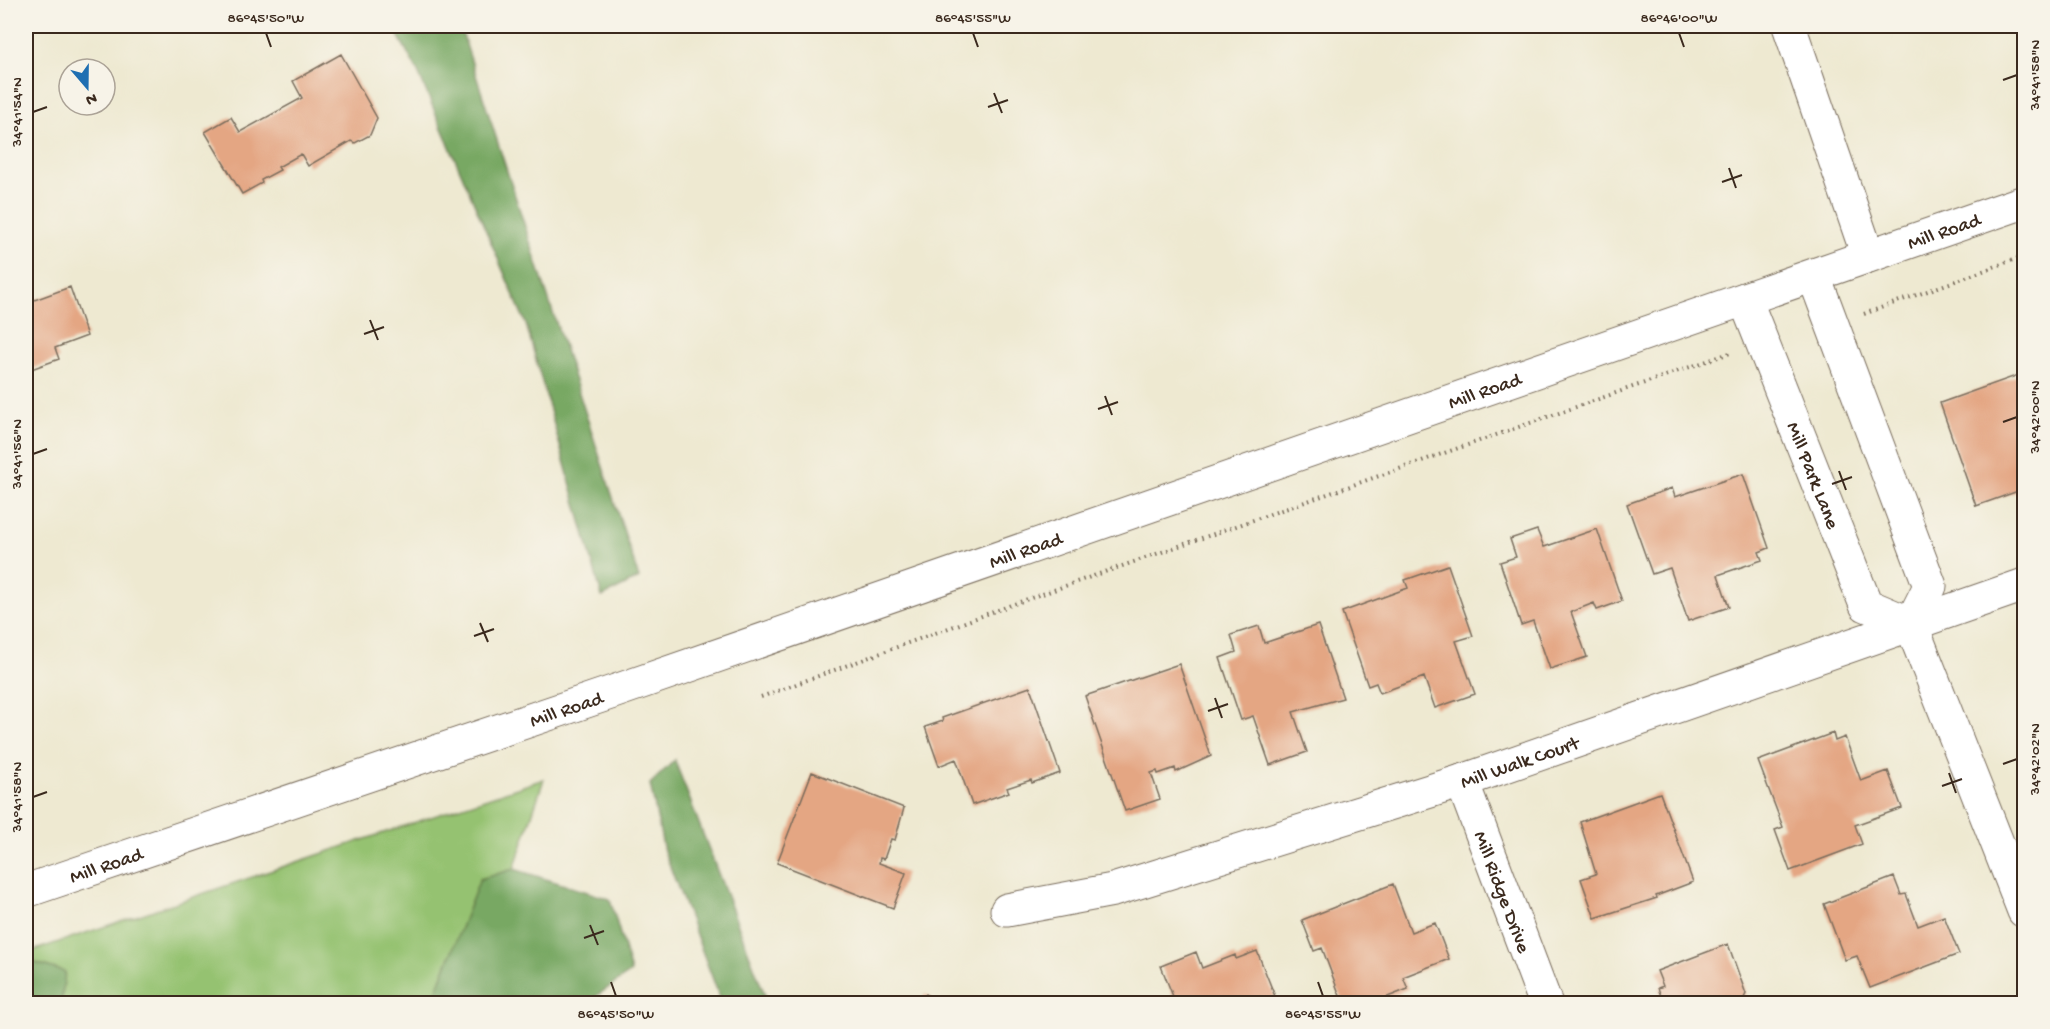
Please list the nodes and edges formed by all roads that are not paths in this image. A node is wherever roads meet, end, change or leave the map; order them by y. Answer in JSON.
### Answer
{"nodes":[{"id":1,"x":1789,"y":26,"type":"edge"},
{"id":2,"x":2025,"y":202,"type":"edge"},
{"id":3,"x":1868,"y":256,"type":"junction"},
{"id":4,"x":1814,"y":276,"type":"junction"},
{"id":5,"x":1745,"y":299,"type":"junction"},
{"id":6,"x":2025,"y":585,"type":"edge"},
{"id":7,"x":1911,"y":624,"type":"junction"},
{"id":8,"x":1462,"y":782,"type":"junction"},
{"id":9,"x":26,"y":891,"type":"edge"},
{"id":10,"x":1006,"y":910,"type":"dead end"},
{"id":11,"x":2025,"y":911,"type":"edge"},
{"id":12,"x":1546,"y":1004,"type":"edge"}],
"edges":[{"from":1,"to":3,"type":"street"},
{"from":2,"to":3,"type":"street","name":"Mill Road"},
{"from":3,"to":4,"type":"street","name":"Mill Road"},
{"from":4,"to":5,"type":"street","name":"Mill Road"},
{"from":4,"to":7,"type":"street"},
{"from":5,"to":7,"type":"street","name":"Mill Park Lane"},
{"from":5,"to":9,"type":"street","name":"Mill Road"},
{"from":6,"to":7,"type":"street","name":"Mill Walk Court"},
{"from":7,"to":8,"type":"street","name":"Mill Walk Court"},
{"from":7,"to":11,"type":"street"},
{"from":8,"to":10,"type":"street","name":"Mill Walk Court"},
{"from":8,"to":12,"type":"street","name":"Mill Ridge Drive"}]}
